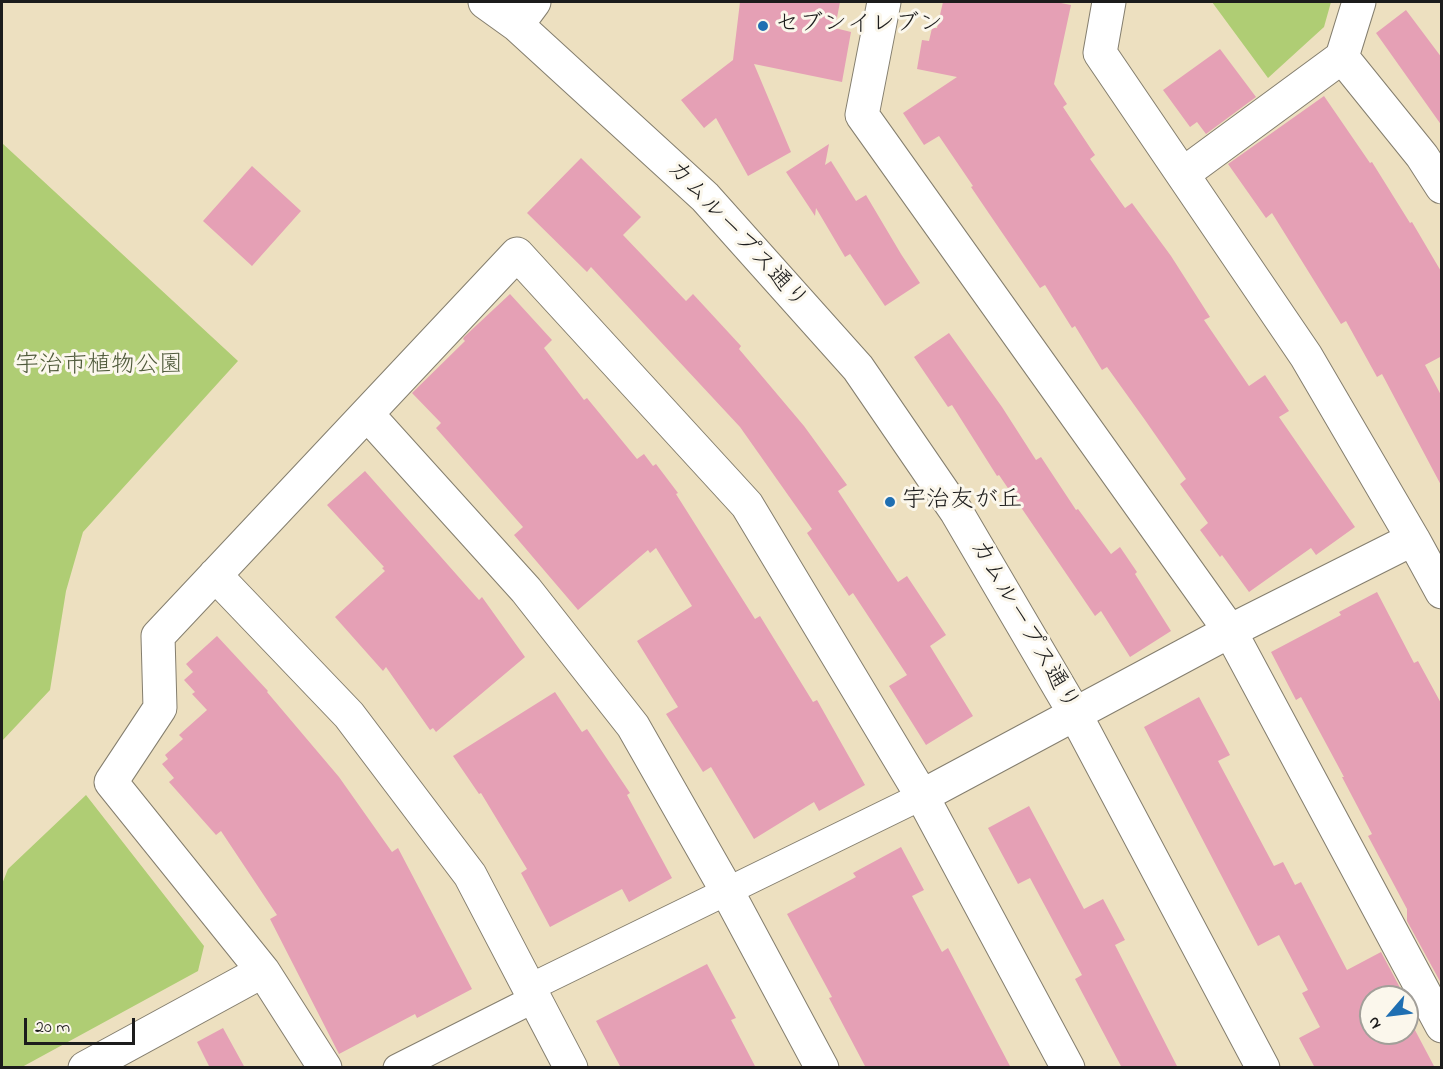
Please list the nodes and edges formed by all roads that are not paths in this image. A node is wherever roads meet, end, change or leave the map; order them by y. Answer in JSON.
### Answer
{"nodes":[{"id":1,"x":485,"y":2,"type":"edge"},
{"id":2,"x":884,"y":2,"type":"edge"},
{"id":3,"x":1110,"y":2,"type":"edge"},
{"id":4,"x":1359,"y":2,"type":"edge"},
{"id":5,"x":526,"y":13,"type":"edge"},
{"id":6,"x":1342,"y":57,"type":"junction"},
{"id":7,"x":1183,"y":174,"type":"junction"},
{"id":8,"x":1442,"y":187,"type":"edge"},
{"id":9,"x":367,"y":414,"type":"junction"},
{"id":10,"x":1413,"y":539,"type":"junction"},
{"id":11,"x":215,"y":575,"type":"junction"},
{"id":12,"x":1442,"y":592,"type":"edge"},
{"id":13,"x":1230,"y":631,"type":"junction"},
{"id":14,"x":1075,"y":714,"type":"junction"},
{"id":15,"x":921,"y":796,"type":"junction"},
{"id":16,"x":728,"y":891,"type":"junction"},
{"id":17,"x":262,"y":971,"type":"junction"},
{"id":18,"x":532,"y":993,"type":"junction"},
{"id":19,"x":1442,"y":1026,"type":"edge"},
{"id":20,"x":85,"y":1068,"type":"edge"},
{"id":21,"x":325,"y":1068,"type":"edge"},
{"id":22,"x":397,"y":1068,"type":"edge"},
{"id":23,"x":571,"y":1068,"type":"edge"},
{"id":24,"x":822,"y":1068,"type":"edge"},
{"id":25,"x":1068,"y":1068,"type":"edge"},
{"id":26,"x":1263,"y":1068,"type":"edge"}],
"edges":[{"from":1,"to":5,"type":"street","name":"カムループス通り"},
{"from":2,"to":13,"type":"street"},
{"from":3,"to":7,"type":"street"},
{"from":4,"to":6,"type":"street"},
{"from":5,"to":14,"type":"street","name":"カムループス通り"},
{"from":6,"to":7,"type":"street"},
{"from":6,"to":8,"type":"street"},
{"from":7,"to":10,"type":"street"},
{"from":9,"to":11,"type":"street"},
{"from":9,"to":15,"type":"street"},
{"from":9,"to":16,"type":"street"},
{"from":10,"to":12,"type":"street"},
{"from":10,"to":13,"type":"street"},
{"from":11,"to":17,"type":"street"},
{"from":11,"to":18,"type":"street"},
{"from":13,"to":14,"type":"street"},
{"from":13,"to":19,"type":"street"},
{"from":14,"to":15,"type":"street"},
{"from":14,"to":26,"type":"street","name":"カムループス通り"},
{"from":15,"to":16,"type":"street"},
{"from":15,"to":25,"type":"street"},
{"from":16,"to":18,"type":"street"},
{"from":16,"to":24,"type":"street"},
{"from":17,"to":20,"type":"street"},
{"from":17,"to":21,"type":"street"},
{"from":18,"to":22,"type":"street"},
{"from":18,"to":23,"type":"street"}]}
